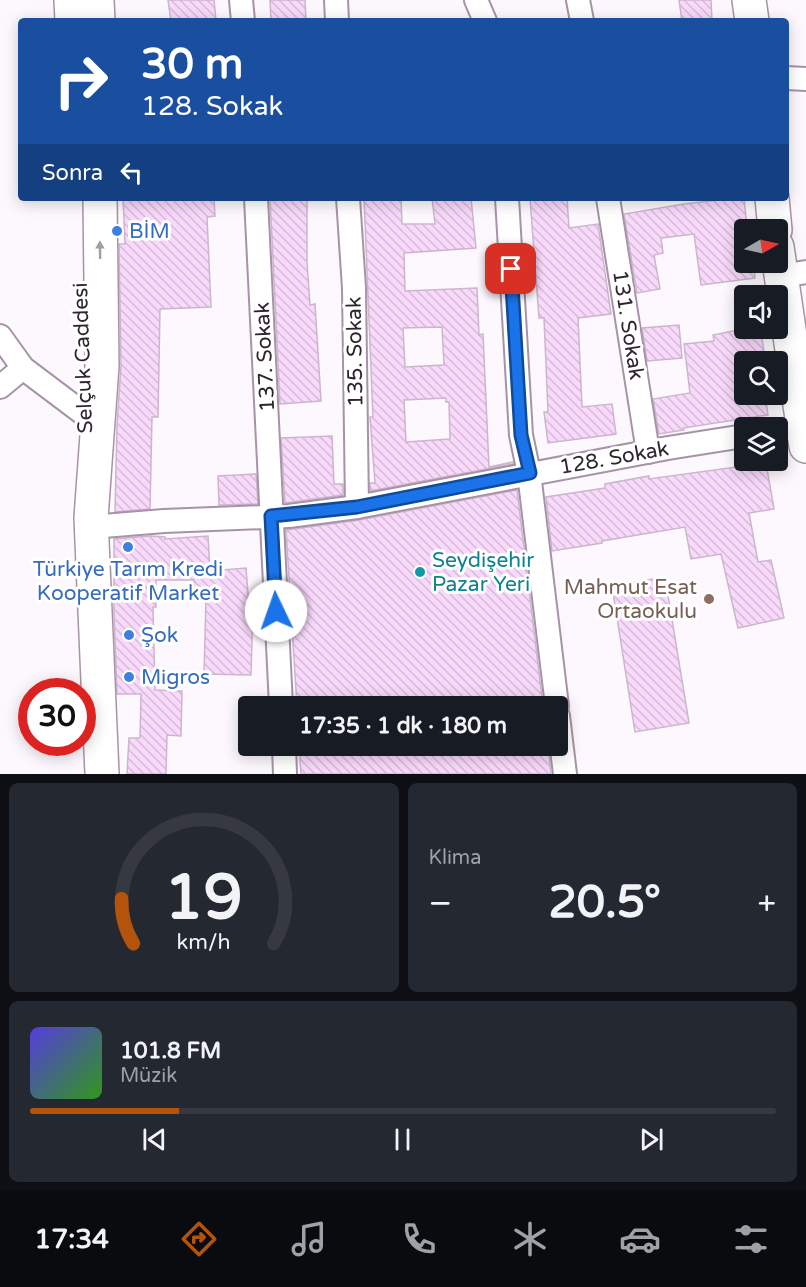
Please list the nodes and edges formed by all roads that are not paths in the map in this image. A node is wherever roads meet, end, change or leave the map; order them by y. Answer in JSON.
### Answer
{"nodes":[{"id":1,"x":71,"y":0,"type":"edge"},
{"id":2,"x":98,"y":0,"type":"edge"},
{"id":3,"x":242,"y":0,"type":"edge"},
{"id":4,"x":336,"y":0,"type":"edge"},
{"id":5,"x":476,"y":0,"type":"edge"},
{"id":6,"x":578,"y":0,"type":"edge"},
{"id":7,"x":749,"y":0,"type":"edge"},
{"id":8,"x":72,"y":18,"type":"edge"},
{"id":9,"x":98,"y":18,"type":"edge"},
{"id":10,"x":243,"y":18,"type":"edge"},
{"id":11,"x":337,"y":18,"type":"edge"},
{"id":12,"x":484,"y":18,"type":"edge"},
{"id":13,"x":581,"y":18,"type":"edge"},
{"id":14,"x":752,"y":18,"type":"edge"},
{"id":15,"x":789,"y":78,"type":"edge"},
{"id":16,"x":806,"y":80,"type":"edge"},
{"id":17,"x":77,"y":201,"type":"edge"},
{"id":18,"x":100,"y":201,"type":"edge"},
{"id":19,"x":256,"y":201,"type":"edge"},
{"id":20,"x":348,"y":201,"type":"edge"},
{"id":21,"x":507,"y":201,"type":"edge"},
{"id":22,"x":608,"y":201,"type":"edge"},
{"id":23,"x":772,"y":201,"type":"edge"},
{"id":24,"x":774,"y":219,"type":"edge"},
{"id":25,"x":788,"y":265,"type":"edge"},
{"id":26,"x":0,"y":336,"type":"edge"},
{"id":27,"x":23,"y":368,"type":"junction"},
{"id":28,"x":0,"y":387,"type":"edge"},
{"id":29,"x":84,"y":414,"type":"junction"},
{"id":30,"x":795,"y":435,"type":"edge"},
{"id":31,"x":734,"y":438,"type":"edge"},
{"id":32,"x":648,"y":452,"type":"junction"},
{"id":33,"x":530,"y":473,"type":"junction"},
{"id":34,"x":357,"y":507,"type":"junction"},
{"id":35,"x":271,"y":516,"type":"junction"},
{"id":36,"x":91,"y":522,"type":"junction"},
{"id":37,"x":280,"y":696,"type":"edge"},
{"id":38,"x":556,"y":696,"type":"edge"},
{"id":39,"x":284,"y":756,"type":"edge"},
{"id":40,"x":563,"y":756,"type":"edge"},
{"id":41,"x":102,"y":774,"type":"edge"},
{"id":42,"x":285,"y":774,"type":"edge"},
{"id":43,"x":565,"y":774,"type":"edge"}],
"edges":[{"from":1,"to":8,"type":"main road"},
{"from":2,"to":9,"type":"main road"},
{"from":3,"to":10,"type":"street"},
{"from":4,"to":11,"type":"street"},
{"from":5,"to":12,"type":"street"},
{"from":6,"to":13,"type":"street"},
{"from":7,"to":14,"type":"main road"},
{"from":15,"to":16,"type":"street"},
{"from":17,"to":29,"type":"main road","name":"Selçuk Caddesi"},
{"from":36,"to":18,"type":"main road","one_way":true},
{"from":19,"to":35,"type":"street","name":"137. Sokak"},
{"from":20,"to":34,"type":"street","name":"135. Sokak"},
{"from":21,"to":33,"type":"street"},
{"from":22,"to":32,"type":"street","name":"131. Sokak"},
{"from":23,"to":24,"type":"main road"},
{"from":25,"to":30,"type":"main road"},
{"from":26,"to":27,"type":"street"},
{"from":27,"to":28,"type":"street"},
{"from":27,"to":29,"type":"street"},
{"from":29,"to":36,"type":"main road","name":"Selçuk Caddesi"},
{"from":31,"to":32,"type":"street","name":"128. Sokak"},
{"from":32,"to":33,"type":"street","name":"128. Sokak"},
{"from":33,"to":34,"type":"street","name":"128. Sokak"},
{"from":33,"to":38,"type":"street"},
{"from":34,"to":35,"type":"street","name":"128. Sokak"},
{"from":35,"to":36,"type":"street","name":"128. Sokak"},
{"from":35,"to":37,"type":"street","name":"137. Sokak"},
{"from":36,"to":41,"type":"main road"},
{"from":39,"to":42,"type":"street"},
{"from":40,"to":43,"type":"street"}]}
